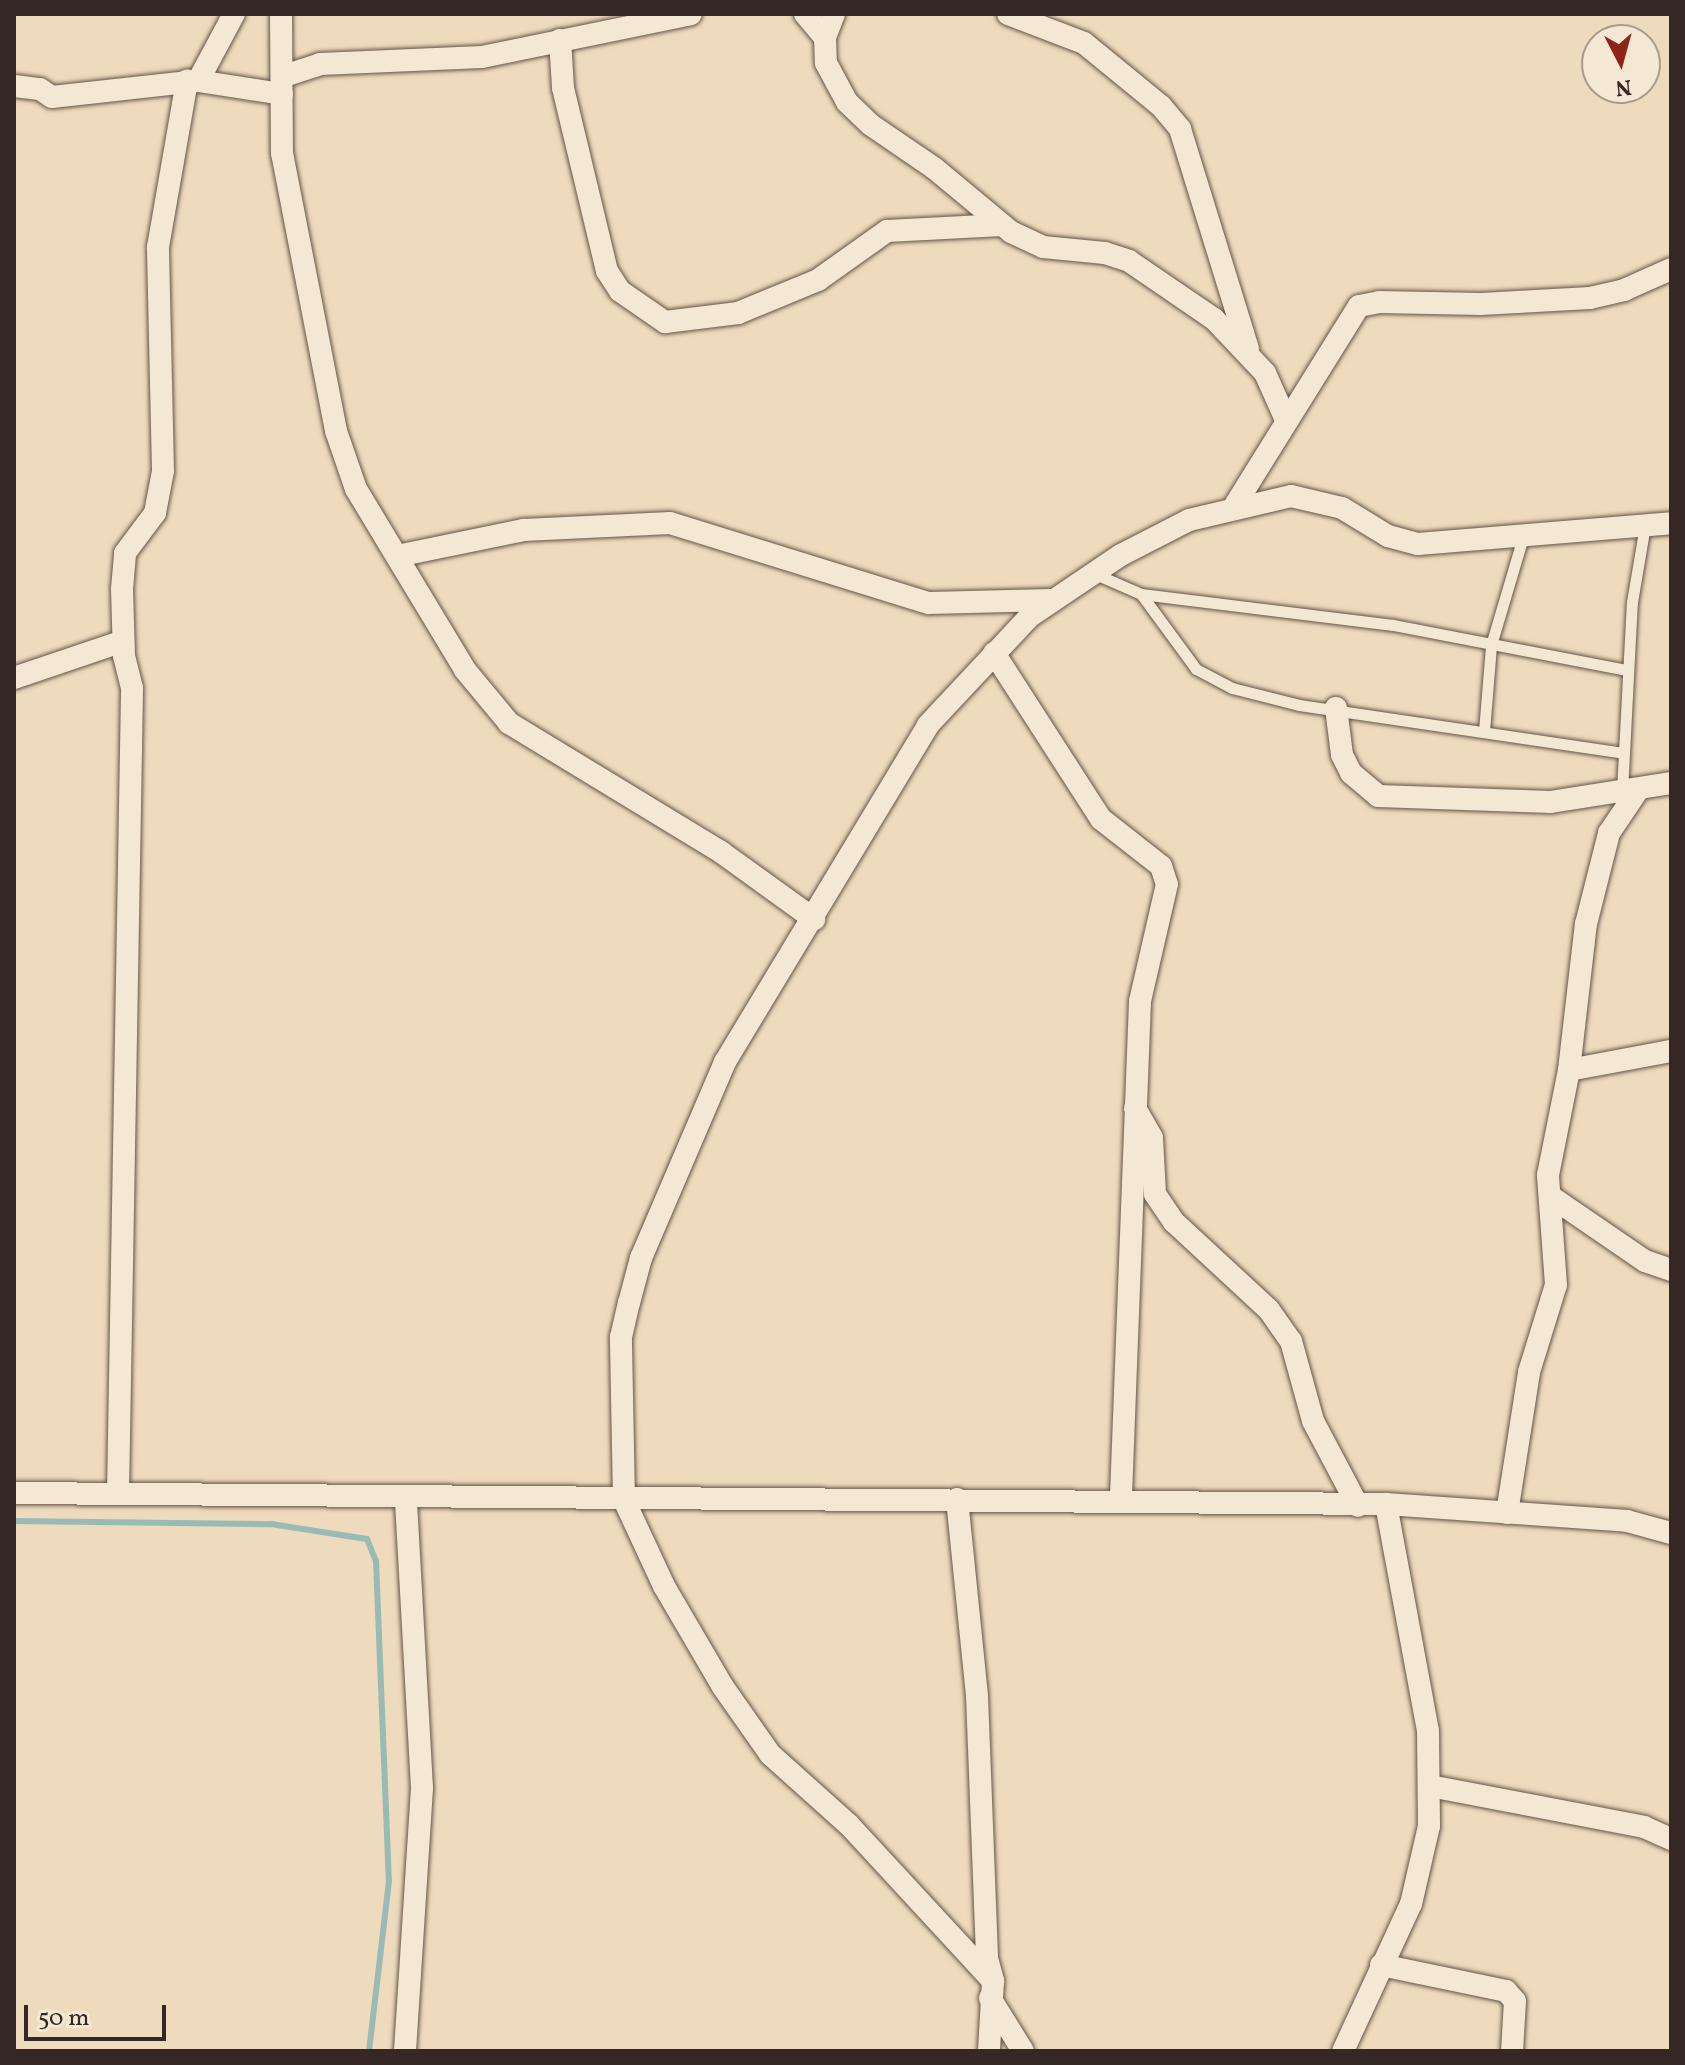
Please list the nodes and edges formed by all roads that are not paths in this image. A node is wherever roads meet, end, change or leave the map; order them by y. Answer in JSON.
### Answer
{"nodes":[{"id":1,"x":234,"y":14,"type":"edge"},
{"id":2,"x":281,"y":14,"type":"edge"},
{"id":3,"x":691,"y":14,"type":"edge"},
{"id":4,"x":805,"y":14,"type":"edge"},
{"id":5,"x":834,"y":14,"type":"edge"},
{"id":6,"x":1008,"y":14,"type":"edge"},
{"id":7,"x":825,"y":38,"type":"junction"},
{"id":8,"x":560,"y":40,"type":"junction"},
{"id":9,"x":192,"y":81,"type":"junction"},
{"id":10,"x":283,"y":85,"type":"junction"},
{"id":11,"x":14,"y":86,"type":"edge"},
{"id":12,"x":1002,"y":225,"type":"junction"},
{"id":13,"x":1671,"y":269,"type":"edge"},
{"id":14,"x":1248,"y":350,"type":"junction"},
{"id":15,"x":1286,"y":420,"type":"junction"},
{"id":16,"x":1235,"y":505,"type":"junction"},
{"id":17,"x":1671,"y":523,"type":"edge"},
{"id":18,"x":1645,"y":525,"type":"junction"},
{"id":19,"x":1523,"y":537,"type":"junction"},
{"id":20,"x":397,"y":556,"type":"junction"},
{"id":21,"x":1092,"y":572,"type":"junction"},
{"id":22,"x":1141,"y":594,"type":"junction"},
{"id":23,"x":1050,"y":600,"type":"junction"},
{"id":24,"x":123,"y":641,"type":"junction"},
{"id":25,"x":1491,"y":645,"type":"junction"},
{"id":26,"x":994,"y":653,"type":"junction"},
{"id":27,"x":1626,"y":670,"type":"junction"},
{"id":28,"x":14,"y":678,"type":"edge"},
{"id":29,"x":1336,"y":708,"type":"junction"},
{"id":30,"x":1484,"y":731,"type":"junction"},
{"id":31,"x":1623,"y":753,"type":"junction"},
{"id":32,"x":1671,"y":783,"type":"edge"},
{"id":33,"x":1630,"y":792,"type":"junction"},
{"id":34,"x":814,"y":919,"type":"junction"},
{"id":35,"x":1671,"y":1051,"type":"edge"},
{"id":36,"x":1569,"y":1070,"type":"junction"},
{"id":37,"x":1135,"y":1108,"type":"junction"},
{"id":38,"x":1550,"y":1196,"type":"junction"},
{"id":39,"x":1671,"y":1270,"type":"edge"},
{"id":40,"x":14,"y":1493,"type":"edge"},
{"id":41,"x":118,"y":1494,"type":"junction"},
{"id":42,"x":406,"y":1498,"type":"junction"},
{"id":43,"x":957,"y":1499,"type":"junction"},
{"id":44,"x":624,"y":1500,"type":"junction"},
{"id":45,"x":1121,"y":1500,"type":"junction"},
{"id":46,"x":1386,"y":1504,"type":"junction"},
{"id":47,"x":1358,"y":1506,"type":"junction"},
{"id":48,"x":1507,"y":1513,"type":"junction"},
{"id":49,"x":1671,"y":1533,"type":"edge"},
{"id":50,"x":1430,"y":1786,"type":"junction"},
{"id":51,"x":1670,"y":1833,"type":"edge"},
{"id":52,"x":1381,"y":1965,"type":"junction"},
{"id":53,"x":991,"y":1988,"type":"junction"},
{"id":54,"x":405,"y":2051,"type":"edge"},
{"id":55,"x":989,"y":2051,"type":"edge"},
{"id":56,"x":1023,"y":2051,"type":"edge"},
{"id":57,"x":1343,"y":2051,"type":"edge"},
{"id":58,"x":1512,"y":2051,"type":"edge"}],
"edges":[{"from":1,"to":9,"type":"street"},
{"from":2,"to":10,"type":"street"},
{"from":3,"to":8,"type":"street"},
{"from":4,"to":7,"type":"street"},
{"from":5,"to":7,"type":"street"},
{"from":6,"to":14,"type":"street"},
{"from":7,"to":12,"type":"street"},
{"from":8,"to":10,"type":"street"},
{"from":8,"to":12,"type":"street"},
{"from":9,"to":10,"type":"street"},
{"from":9,"to":11,"type":"street"},
{"from":9,"to":24,"type":"street"},
{"from":10,"to":20,"type":"street"},
{"from":12,"to":14,"type":"street"},
{"from":13,"to":15,"type":"street"},
{"from":14,"to":15,"type":"street"},
{"from":15,"to":16,"type":"street"},
{"from":16,"to":19,"type":"street"},
{"from":16,"to":21,"type":"street"},
{"from":17,"to":18,"type":"street"},
{"from":18,"to":19,"type":"street"},
{"from":18,"to":27,"type":"lane"},
{"from":19,"to":25,"type":"lane"},
{"from":20,"to":23,"type":"street"},
{"from":20,"to":34,"type":"street"},
{"from":21,"to":22,"type":"lane"},
{"from":21,"to":23,"type":"street"},
{"from":22,"to":25,"type":"lane"},
{"from":22,"to":29,"type":"lane"},
{"from":23,"to":26,"type":"street"},
{"from":24,"to":28,"type":"street"},
{"from":24,"to":41,"type":"street"},
{"from":25,"to":27,"type":"lane"},
{"from":25,"to":30,"type":"lane"},
{"from":26,"to":34,"type":"street"},
{"from":26,"to":37,"type":"street"},
{"from":27,"to":31,"type":"lane"},
{"from":29,"to":30,"type":"lane"},
{"from":29,"to":33,"type":"street"},
{"from":30,"to":31,"type":"lane"},
{"from":31,"to":33,"type":"lane"},
{"from":32,"to":33,"type":"street"},
{"from":33,"to":36,"type":"street"},
{"from":34,"to":44,"type":"street"},
{"from":35,"to":36,"type":"street"},
{"from":36,"to":38,"type":"street"},
{"from":37,"to":45,"type":"street"},
{"from":37,"to":47,"type":"street"},
{"from":38,"to":39,"type":"street"},
{"from":38,"to":48,"type":"street"},
{"from":40,"to":41,"type":"street"},
{"from":41,"to":42,"type":"street"},
{"from":42,"to":44,"type":"street"},
{"from":42,"to":54,"type":"street"},
{"from":43,"to":44,"type":"street"},
{"from":43,"to":45,"type":"street"},
{"from":43,"to":53,"type":"street"},
{"from":44,"to":53,"type":"street"},
{"from":45,"to":47,"type":"street"},
{"from":46,"to":47,"type":"street"},
{"from":46,"to":48,"type":"street"},
{"from":46,"to":50,"type":"street"},
{"from":48,"to":49,"type":"street"},
{"from":50,"to":51,"type":"street"},
{"from":50,"to":52,"type":"street"},
{"from":52,"to":57,"type":"street"},
{"from":52,"to":58,"type":"street"},
{"from":53,"to":55,"type":"street"},
{"from":53,"to":56,"type":"street"}]}
